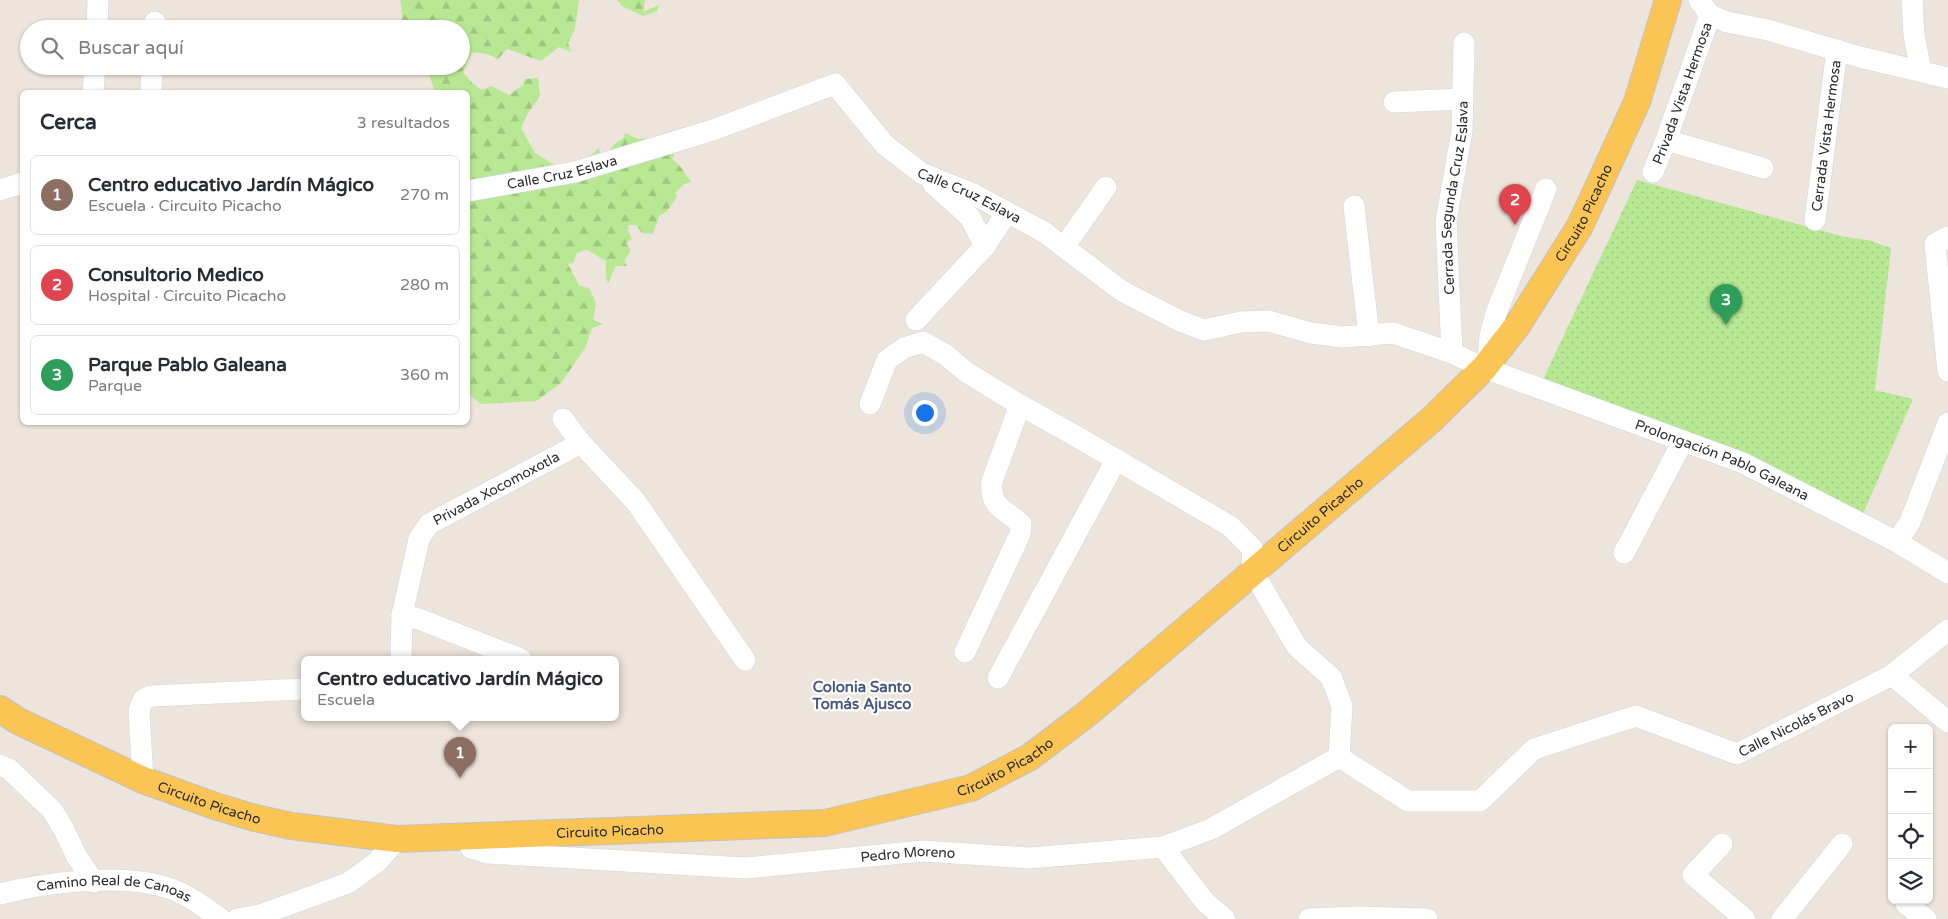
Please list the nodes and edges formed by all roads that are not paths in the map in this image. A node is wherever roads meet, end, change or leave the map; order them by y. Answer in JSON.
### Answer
{"nodes":[{"id":1,"x":98,"y":0,"type":"edge"},
{"id":2,"x":1668,"y":0,"type":"edge"},
{"id":3,"x":1912,"y":0,"type":"edge"},
{"id":4,"x":1704,"y":8,"type":"edge"},
{"id":5,"x":97,"y":20,"type":"edge"},
{"id":6,"x":1464,"y":43,"type":"dead end"},
{"id":7,"x":1838,"y":50,"type":"junction"},
{"id":8,"x":1921,"y":71,"type":"junction"},
{"id":9,"x":94,"y":75,"type":"edge"},
{"id":10,"x":151,"y":75,"type":"edge"},
{"id":11,"x":1948,"y":78,"type":"edge"},
{"id":12,"x":93,"y":90,"type":"edge"},
{"id":13,"x":150,"y":90,"type":"edge"},
{"id":14,"x":1462,"y":99,"type":"junction"},
{"id":15,"x":1394,"y":102,"type":"dead end"},
{"id":16,"x":1666,"y":140,"type":"junction"},
{"id":17,"x":1763,"y":168,"type":"dead end"},
{"id":18,"x":1653,"y":172,"type":"dead end"},
{"id":19,"x":921,"y":173,"type":"junction"},
{"id":20,"x":20,"y":184,"type":"edge"},
{"id":21,"x":1106,"y":187,"type":"dead end"},
{"id":22,"x":0,"y":190,"type":"edge"},
{"id":23,"x":1546,"y":190,"type":"dead end"},
{"id":24,"x":470,"y":191,"type":"edge"},
{"id":25,"x":1354,"y":206,"type":"dead end"},
{"id":26,"x":1006,"y":212,"type":"junction"},
{"id":27,"x":1815,"y":220,"type":"dead end"},
{"id":28,"x":1948,"y":237,"type":"edge"},
{"id":29,"x":986,"y":246,"type":"junction"},
{"id":30,"x":1064,"y":247,"type":"junction"},
{"id":31,"x":916,"y":320,"type":"dead end"},
{"id":32,"x":1369,"y":336,"type":"junction"},
{"id":33,"x":1452,"y":352,"type":"junction"},
{"id":34,"x":1486,"y":366,"type":"junction"},
{"id":35,"x":1948,"y":371,"type":"edge"},
{"id":36,"x":870,"y":404,"type":"dead end"},
{"id":37,"x":1020,"y":405,"type":"junction"},
{"id":38,"x":562,"y":419,"type":"dead end"},
{"id":39,"x":1948,"y":423,"type":"edge"},
{"id":40,"x":1683,"y":441,"type":"junction"},
{"id":41,"x":581,"y":443,"type":"junction"},
{"id":42,"x":1116,"y":460,"type":"junction"},
{"id":43,"x":1897,"y":542,"type":"junction"},
{"id":44,"x":1624,"y":553,"type":"dead end"},
{"id":45,"x":1253,"y":572,"type":"junction"},
{"id":46,"x":1948,"y":573,"type":"edge"},
{"id":47,"x":402,"y":615,"type":"junction"},
{"id":48,"x":1948,"y":630,"type":"edge"},
{"id":49,"x":965,"y":652,"type":"dead end"},
{"id":50,"x":401,"y":656,"type":"edge"},
{"id":51,"x":513,"y":656,"type":"edge"},
{"id":52,"x":745,"y":660,"type":"dead end"},
{"id":53,"x":1892,"y":675,"type":"junction"},
{"id":54,"x":998,"y":678,"type":"dead end"},
{"id":55,"x":301,"y":689,"type":"edge"},
{"id":56,"x":0,"y":709,"type":"edge"},
{"id":57,"x":1948,"y":722,"type":"edge"},
{"id":58,"x":1339,"y":758,"type":"junction"},
{"id":59,"x":5,"y":767,"type":"edge"},
{"id":60,"x":143,"y":780,"type":"junction"},
{"id":61,"x":469,"y":835,"type":"junction"},
{"id":62,"x":397,"y":839,"type":"junction"},
{"id":63,"x":1722,"y":844,"type":"dead end"},
{"id":64,"x":1842,"y":844,"type":"dead end"},
{"id":65,"x":1163,"y":847,"type":"junction"},
{"id":66,"x":94,"y":882,"type":"junction"},
{"id":67,"x":0,"y":894,"type":"edge"},
{"id":68,"x":1906,"y":904,"type":"dead end"},
{"id":69,"x":260,"y":917,"type":"edge"},
{"id":70,"x":221,"y":919,"type":"edge"},
{"id":71,"x":237,"y":919,"type":"edge"},
{"id":72,"x":1225,"y":919,"type":"edge"},
{"id":73,"x":1309,"y":919,"type":"edge"},
{"id":74,"x":1427,"y":919,"type":"edge"},
{"id":75,"x":1745,"y":919,"type":"edge"},
{"id":76,"x":1782,"y":919,"type":"edge"},
{"id":77,"x":1926,"y":919,"type":"edge"}],
"edges":[{"from":1,"to":5,"type":"street"},
{"from":2,"to":34,"type":"main road","name":"Circuito Picacho"},
{"from":3,"to":8,"type":"street"},
{"from":4,"to":7,"type":"street","name":"Cerrada Vista Hermosa"},
{"from":4,"to":16,"type":"street","name":"Privada Vista Hermosa"},
{"from":6,"to":14,"type":"street","name":"Cerrada Segunda Cruz Eslava"},
{"from":7,"to":8,"type":"street","name":"Cerrada Vista Hermosa"},
{"from":7,"to":27,"type":"street","name":"Cerrada Vista Hermosa"},
{"from":8,"to":11,"type":"street","name":"Cerrada Vista Hermosa"},
{"from":9,"to":12,"type":"street"},
{"from":10,"to":13,"type":"street"},
{"from":14,"to":15,"type":"street"},
{"from":14,"to":33,"type":"street","name":"Cerrada Segunda Cruz Eslava"},
{"from":16,"to":17,"type":"street"},
{"from":16,"to":18,"type":"street","name":"Privada Vista Hermosa"},
{"from":19,"to":24,"type":"street","name":"Calle Cruz Eslava"},
{"from":19,"to":26,"type":"street","name":"Calle Cruz Eslava"},
{"from":19,"to":29,"type":"street"},
{"from":20,"to":22,"type":"street"},
{"from":21,"to":30,"type":"street"},
{"from":23,"to":34,"type":"street"},
{"from":25,"to":32,"type":"street"},
{"from":26,"to":29,"type":"street"},
{"from":26,"to":30,"type":"street","name":"Calle Cruz Eslava"},
{"from":28,"to":35,"type":"street"},
{"from":29,"to":31,"type":"street"},
{"from":30,"to":32,"type":"street","name":"Calle Cruz Eslava"},
{"from":32,"to":33,"type":"street","name":"Calle Cruz Eslava"},
{"from":33,"to":34,"type":"street","name":"Calle Cruz Eslava"},
{"from":34,"to":40,"type":"street","name":"Prolongación Pablo Galeana"},
{"from":34,"to":45,"type":"main road","name":"Circuito Picacho"},
{"from":36,"to":37,"type":"street"},
{"from":37,"to":42,"type":"street"},
{"from":37,"to":49,"type":"street"},
{"from":38,"to":41,"type":"street"},
{"from":39,"to":43,"type":"street"},
{"from":40,"to":43,"type":"street","name":"Prolongación Pablo Galeana"},
{"from":40,"to":44,"type":"street"},
{"from":41,"to":47,"type":"street","name":"Privada Xocomoxotla"},
{"from":41,"to":52,"type":"street"},
{"from":42,"to":45,"type":"street"},
{"from":42,"to":54,"type":"street"},
{"from":43,"to":46,"type":"street","name":"Prolongación Pablo Galeana"},
{"from":45,"to":58,"type":"street"},
{"from":45,"to":61,"type":"main road","name":"Circuito Picacho"},
{"from":47,"to":50,"type":"street","name":"Privada Xocomoxotla"},
{"from":47,"to":51,"type":"street"},
{"from":48,"to":53,"type":"street","name":"Calle Nicolás Bravo"},
{"from":53,"to":57,"type":"street"},
{"from":53,"to":58,"type":"street","name":"Calle Nicolás Bravo"},
{"from":55,"to":60,"type":"street"},
{"from":56,"to":60,"type":"main road","name":"Circuito Picacho"},
{"from":58,"to":65,"type":"street","name":"Pedro Moreno"},
{"from":59,"to":66,"type":"street"},
{"from":60,"to":62,"type":"main road","name":"Circuito Picacho"},
{"from":61,"to":62,"type":"main road","name":"Circuito Picacho"},
{"from":61,"to":65,"type":"street","name":"Pedro Moreno"},
{"from":62,"to":69,"type":"street"},
{"from":63,"to":75,"type":"street"},
{"from":64,"to":76,"type":"street"},
{"from":65,"to":72,"type":"street"},
{"from":66,"to":67,"type":"street","name":"Camino Real de Canoas"},
{"from":66,"to":70,"type":"street","name":"Camino Real de Canoas"},
{"from":68,"to":77,"type":"street"},
{"from":69,"to":71,"type":"street"},
{"from":73,"to":74,"type":"street"}]}
